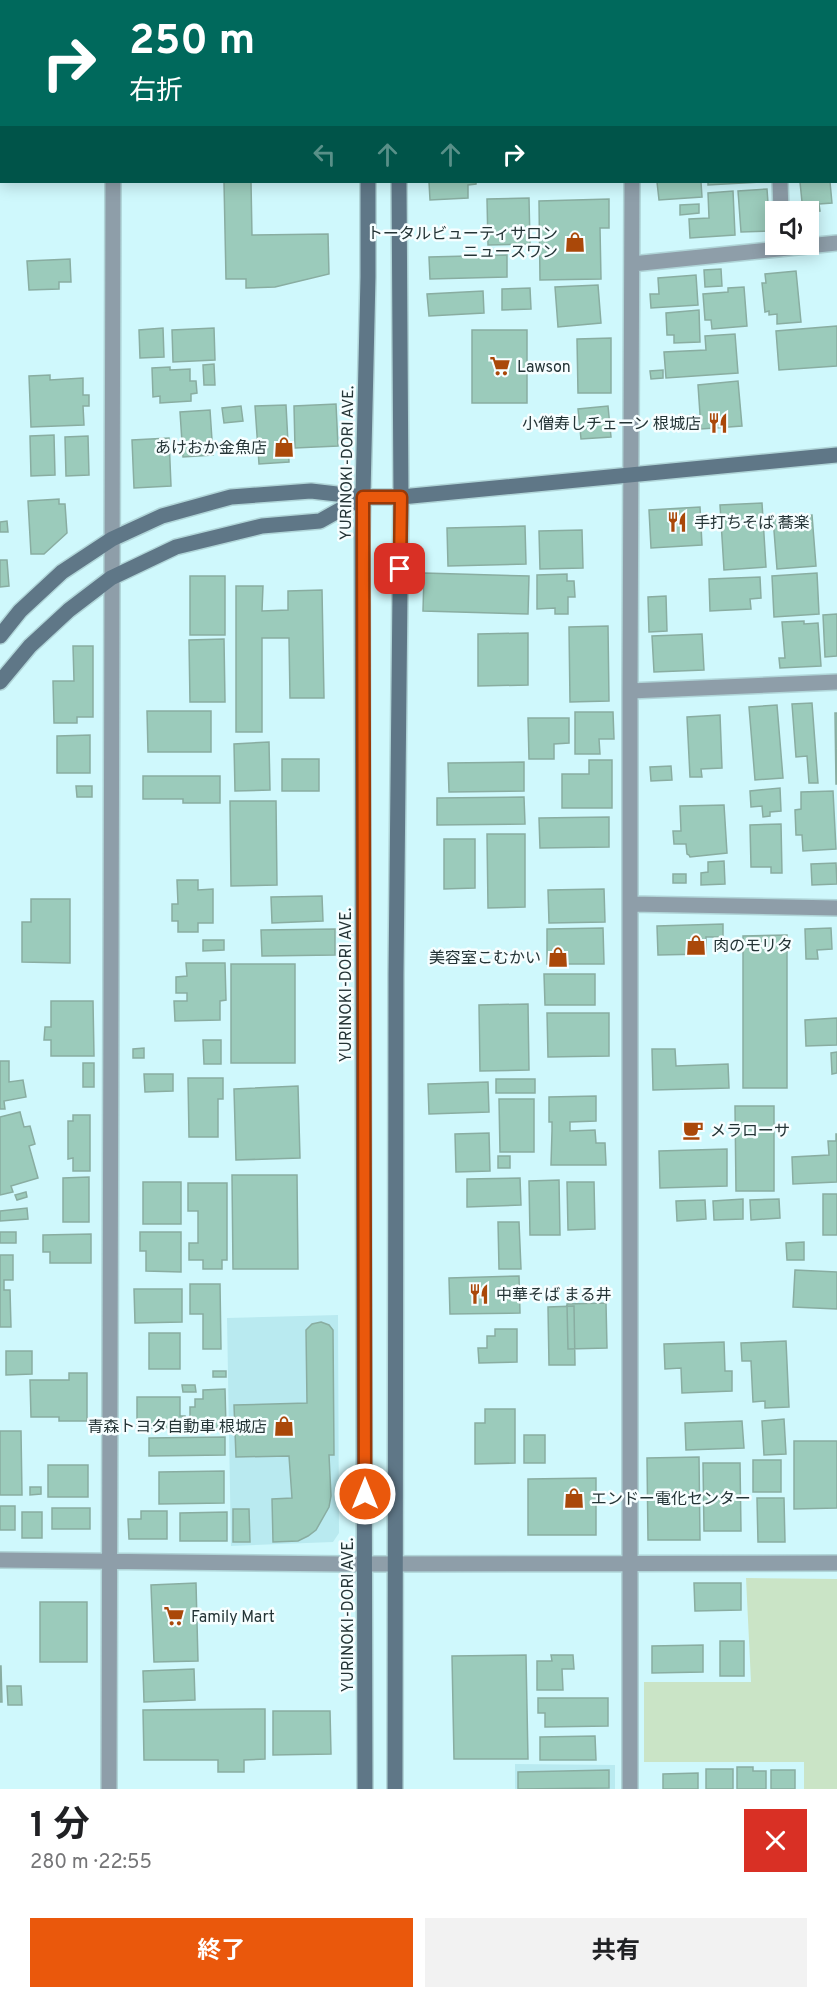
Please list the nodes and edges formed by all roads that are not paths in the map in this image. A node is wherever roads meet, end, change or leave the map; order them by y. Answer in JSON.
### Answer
{"nodes":[{"id":1,"x":113,"y":183,"type":"edge"},
{"id":2,"x":368,"y":183,"type":"edge"},
{"id":3,"x":399,"y":183,"type":"edge"},
{"id":4,"x":632,"y":183,"type":"edge"},
{"id":5,"x":780,"y":183,"type":"edge"},
{"id":6,"x":781,"y":201,"type":"edge"},
{"id":7,"x":837,"y":243,"type":"edge"},
{"id":8,"x":819,"y":244,"type":"edge"},
{"id":9,"x":765,"y":249,"type":"edge"},
{"id":10,"x":632,"y":264,"type":"junction"},
{"id":11,"x":837,"y":455,"type":"edge"},
{"id":12,"x":632,"y":474,"type":"junction"},
{"id":13,"x":363,"y":497,"type":"junction"},
{"id":14,"x":401,"y":497,"type":"junction"},
{"id":15,"x":111,"y":540,"type":"junction"},
{"id":16,"x":111,"y":578,"type":"junction"},
{"id":17,"x":0,"y":636,"type":"edge"},
{"id":18,"x":0,"y":682,"type":"edge"},
{"id":19,"x":837,"y":682,"type":"edge"},
{"id":20,"x":630,"y":691,"type":"junction"},
{"id":21,"x":631,"y":904,"type":"junction"},
{"id":22,"x":837,"y":908,"type":"edge"},
{"id":23,"x":0,"y":1560,"type":"edge"},
{"id":24,"x":110,"y":1561,"type":"junction"},
{"id":25,"x":396,"y":1562,"type":"junction"},
{"id":26,"x":630,"y":1562,"type":"junction"},
{"id":27,"x":365,"y":1563,"type":"junction"},
{"id":28,"x":837,"y":1563,"type":"edge"},
{"id":29,"x":109,"y":1789,"type":"edge"},
{"id":30,"x":364,"y":1789,"type":"edge"},
{"id":31,"x":395,"y":1789,"type":"edge"},
{"id":32,"x":630,"y":1789,"type":"edge"}],
"edges":[{"from":1,"to":15,"type":"street"},
{"from":2,"to":13,"type":"street","name":"YURINOKI-DORI AVE."},
{"from":3,"to":14,"type":"street"},
{"from":4,"to":10,"type":"street"},
{"from":5,"to":6,"type":"street"},
{"from":7,"to":8,"type":"street"},
{"from":9,"to":10,"type":"street"},
{"from":10,"to":12,"type":"street"},
{"from":11,"to":12,"type":"street"},
{"from":12,"to":14,"type":"street"},
{"from":12,"to":20,"type":"street"},
{"from":13,"to":14,"type":"street"},
{"from":13,"to":15,"type":"street"},
{"from":13,"to":16,"type":"street"},
{"from":13,"to":27,"type":"street","name":"YURINOKI-DORI AVE."},
{"from":14,"to":25,"type":"street"},
{"from":15,"to":16,"type":"street"},
{"from":15,"to":17,"type":"street"},
{"from":16,"to":18,"type":"street"},
{"from":16,"to":24,"type":"street"},
{"from":19,"to":20,"type":"street"},
{"from":20,"to":21,"type":"street"},
{"from":21,"to":22,"type":"street"},
{"from":21,"to":26,"type":"street"},
{"from":23,"to":24,"type":"street"},
{"from":24,"to":27,"type":"street"},
{"from":24,"to":29,"type":"street"},
{"from":25,"to":26,"type":"street"},
{"from":25,"to":27,"type":"street"},
{"from":25,"to":31,"type":"street"},
{"from":26,"to":28,"type":"street"},
{"from":26,"to":32,"type":"street"},
{"from":27,"to":30,"type":"street","name":"YURINOKI-DORI AVE."}]}
